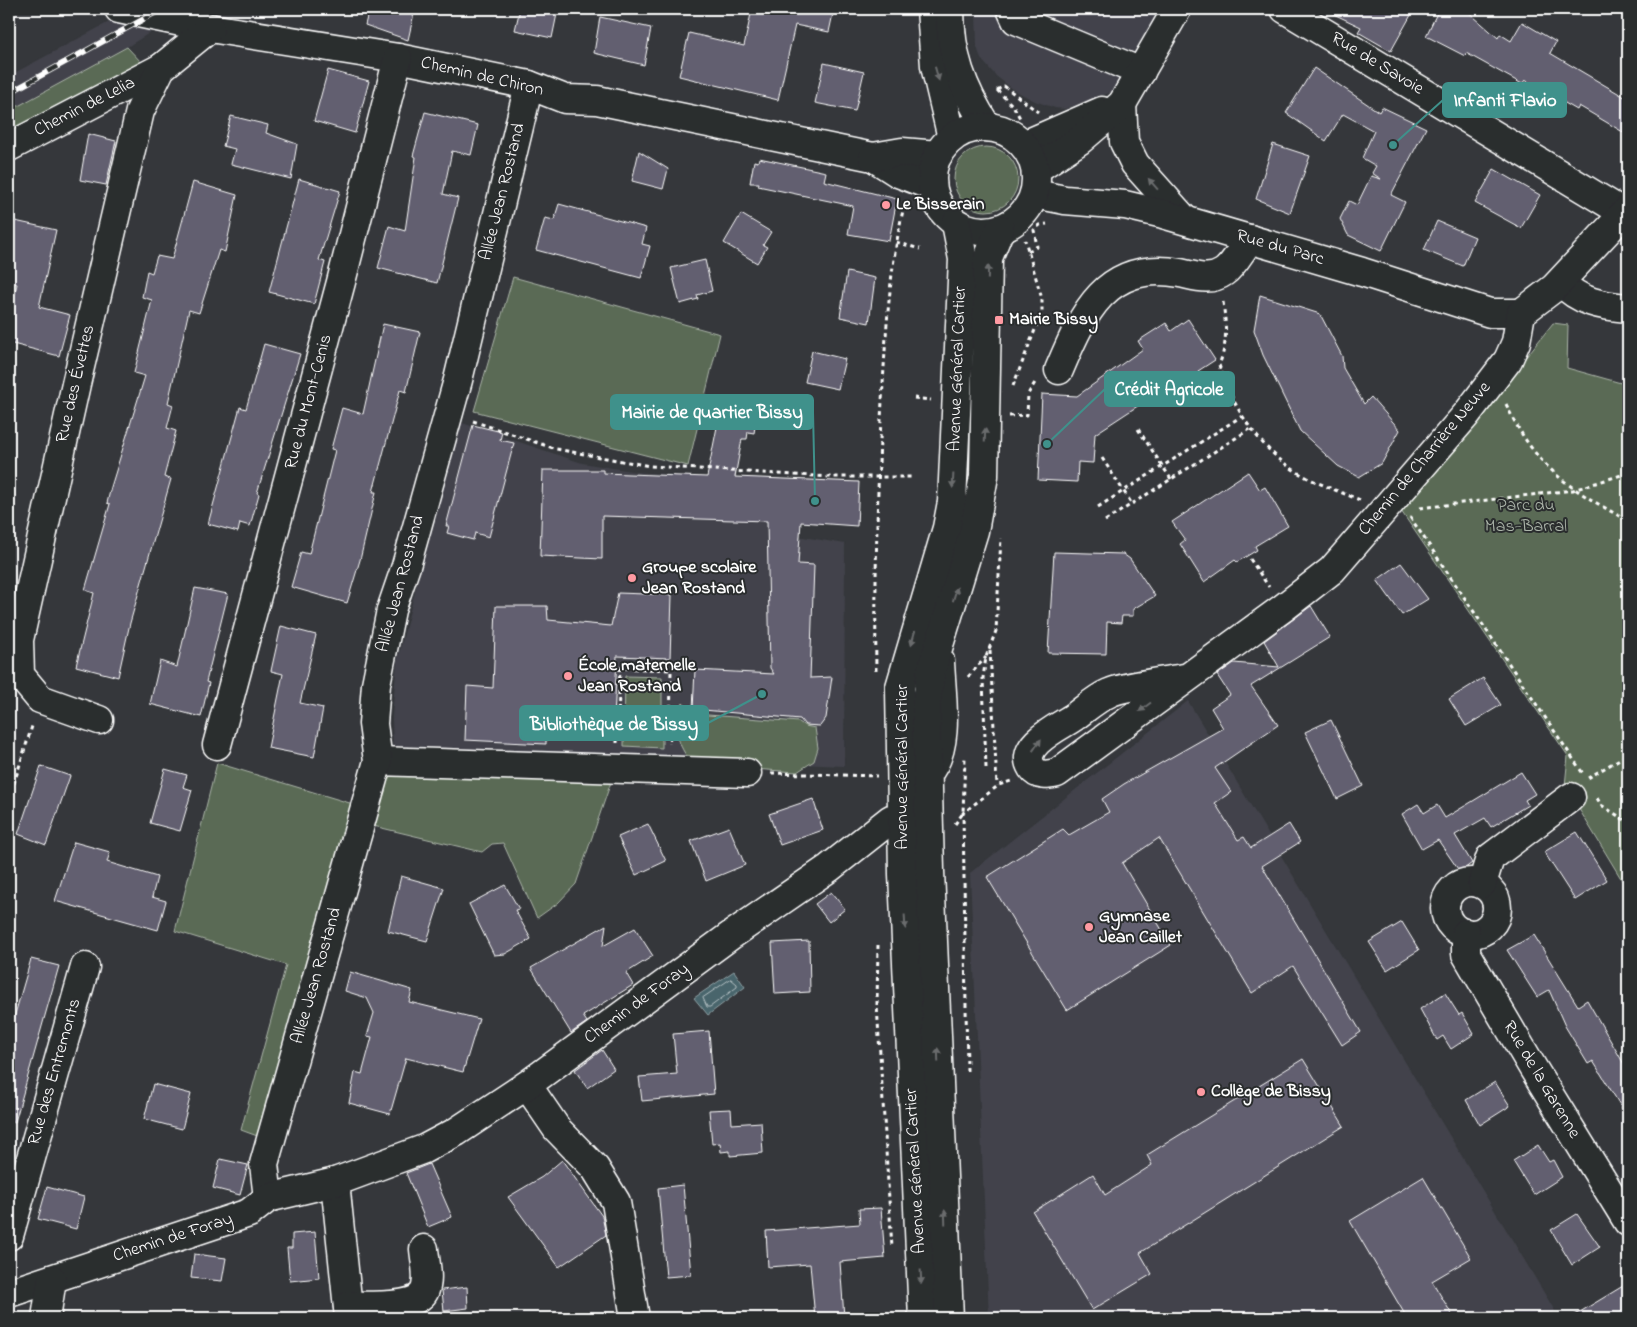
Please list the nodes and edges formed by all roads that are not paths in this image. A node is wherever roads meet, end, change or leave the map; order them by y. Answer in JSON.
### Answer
{"nodes":[{"id":1,"x":119,"y":9,"type":"edge"},
{"id":2,"x":930,"y":9,"type":"edge"},
{"id":3,"x":941,"y":9,"type":"edge"},
{"id":4,"x":950,"y":9,"type":"edge"},
{"id":5,"x":1011,"y":9,"type":"edge"},
{"id":6,"x":1177,"y":9,"type":"edge"},
{"id":7,"x":1286,"y":9,"type":"edge"},
{"id":8,"x":210,"y":28,"type":"junction"},
{"id":9,"x":954,"y":54,"type":"junction"},
{"id":10,"x":398,"y":58,"type":"junction"},
{"id":11,"x":161,"y":68,"type":"junction"},
{"id":12,"x":1140,"y":72,"type":"junction"},
{"id":13,"x":529,"y":85,"type":"junction"},
{"id":14,"x":1122,"y":104,"type":"junction"},
{"id":15,"x":987,"y":127,"type":"junction"},
{"id":16,"x":1024,"y":145,"type":"junction"},
{"id":17,"x":945,"y":146,"type":"junction"},
{"id":18,"x":9,"y":147,"type":"edge"},
{"id":19,"x":873,"y":157,"type":"junction"},
{"id":20,"x":932,"y":186,"type":"junction"},
{"id":21,"x":1032,"y":192,"type":"junction"},
{"id":22,"x":1626,"y":211,"type":"edge"},
{"id":23,"x":1185,"y":220,"type":"junction"},
{"id":24,"x":956,"y":223,"type":"junction"},
{"id":25,"x":1000,"y":229,"type":"junction"},
{"id":26,"x":1250,"y":239,"type":"junction"},
{"id":27,"x":1561,"y":282,"type":"junction"},
{"id":28,"x":1628,"y":308,"type":"edge"},
{"id":29,"x":1521,"y":313,"type":"junction"},
{"id":30,"x":1059,"y":370,"type":"road end"},
{"id":31,"x":18,"y":597,"type":"edge"},
{"id":32,"x":940,"y":643,"type":"junction"},
{"id":33,"x":918,"y":668,"type":"junction"},
{"id":34,"x":1184,"y":678,"type":"junction"},
{"id":35,"x":99,"y":720,"type":"dead end"},
{"id":36,"x":217,"y":745,"type":"dead end"},
{"id":37,"x":378,"y":761,"type":"junction"},
{"id":38,"x":747,"y":773,"type":"road end"},
{"id":39,"x":928,"y":773,"type":"junction"},
{"id":40,"x":1586,"y":788,"type":"road end"},
{"id":41,"x":916,"y":820,"type":"junction"},
{"id":42,"x":1482,"y":884,"type":"junction"},
{"id":43,"x":1466,"y":933,"type":"junction"},
{"id":44,"x":85,"y":967,"type":"dead end"},
{"id":45,"x":526,"y":1085,"type":"junction"},
{"id":46,"x":335,"y":1182,"type":"junction"},
{"id":47,"x":268,"y":1198,"type":"junction"},
{"id":48,"x":1628,"y":1222,"type":"edge"},
{"id":49,"x":9,"y":1236,"type":"edge"},
{"id":50,"x":424,"y":1249,"type":"dead end"},
{"id":51,"x":52,"y":1279,"type":"junction"},
{"id":52,"x":9,"y":1293,"type":"edge"},
{"id":53,"x":348,"y":1312,"type":"edge"},
{"id":54,"x":46,"y":1318,"type":"edge"},
{"id":55,"x":635,"y":1318,"type":"edge"},
{"id":56,"x":923,"y":1318,"type":"edge"},
{"id":57,"x":949,"y":1318,"type":"edge"}],
"edges":[{"from":1,"to":8,"type":"street","name":"Chemin de Chiron"},
{"from":2,"to":17,"type":"street","one_way":true},
{"from":3,"to":9,"type":"street"},
{"from":4,"to":9,"type":"street"},
{"from":5,"to":12,"type":"street"},
{"from":6,"to":12,"type":"street"},
{"from":7,"to":22,"type":"street","name":"Rue de Savoie"},
{"from":8,"to":10,"type":"street","name":"Chemin de Chiron"},
{"from":8,"to":11,"type":"street","name":"Rue des Évettes"},
{"from":9,"to":15,"type":"street"},
{"from":10,"to":13,"type":"street","name":"Chemin de Chiron"},
{"from":10,"to":36,"type":"street","name":"Rue du Mont-Cenis"},
{"from":11,"to":18,"type":"street","name":"Chemin de Lelia"},
{"from":11,"to":31,"type":"street","name":"Rue des Évettes"},
{"from":12,"to":14,"type":"street"},
{"from":13,"to":19,"type":"street","name":"Chemin de Chiron"},
{"from":13,"to":37,"type":"street","name":"Allée Jean Rostand"},
{"from":14,"to":16,"type":"street"},
{"from":14,"to":21,"type":"street"},
{"from":23,"to":14,"type":"street","one_way":true},
{"from":15,"to":16,"type":"street"},
{"from":15,"to":17,"type":"street"},
{"from":16,"to":21,"type":"street"},
{"from":17,"to":19,"type":"street","name":"Chemin de Chiron"},
{"from":17,"to":20,"type":"street"},
{"from":19,"to":20,"type":"street","name":"Chemin de Chiron"},
{"from":20,"to":24,"type":"street"},
{"from":21,"to":23,"type":"street","name":"Rue du Parc"},
{"from":21,"to":25,"type":"street"},
{"from":22,"to":27,"type":"street"},
{"from":23,"to":26,"type":"street","name":"Rue du Parc"},
{"from":24,"to":25,"type":"street"},
{"from":24,"to":33,"type":"street","name":"Avenue Général Cartier","one_way":true},
{"from":32,"to":25,"type":"street","name":"Avenue Général Cartier","one_way":true},
{"from":26,"to":29,"type":"street","name":"Rue du Parc"},
{"from":26,"to":30,"type":"street"},
{"from":27,"to":28,"type":"street"},
{"from":27,"to":29,"type":"street"},
{"from":29,"to":34,"type":"street","name":"Chemin de Charrière Neuve"},
{"from":31,"to":35,"type":"street","name":"Rue des Évettes"},
{"from":32,"to":33,"type":"street","name":"Avenue Général Cartier"},
{"from":32,"to":39,"type":"street"},
{"from":33,"to":39,"type":"street","name":"Avenue Général Cartier"},
{"from":33,"to":41,"type":"street","name":"Avenue Général Cartier"},
{"from":34,"to":34,"type":"street","name":"Chemin de Charrière Neuve","one_way":true},
{"from":37,"to":38,"type":"street"},
{"from":37,"to":47,"type":"street","name":"Allée Jean Rostand"},
{"from":39,"to":41,"type":"street","name":"Avenue Général Cartier"},
{"from":40,"to":42,"type":"street"},
{"from":41,"to":45,"type":"street","name":"Chemin de Foray"},
{"from":41,"to":56,"type":"street","name":"Avenue Général Cartier","one_way":true},
{"from":57,"to":41,"type":"street","name":"Avenue Général Cartier","one_way":true},
{"from":42,"to":43,"type":"street"},
{"from":42,"to":43,"type":"street"},
{"from":43,"to":48,"type":"street","name":"Rue de la Garenne"},
{"from":44,"to":49,"type":"street","name":"Rue des Entremonts"},
{"from":45,"to":46,"type":"street","name":"Chemin de Foray"},
{"from":45,"to":55,"type":"street"},
{"from":46,"to":47,"type":"street","name":"Chemin de Foray"},
{"from":46,"to":53,"type":"street"},
{"from":47,"to":51,"type":"street","name":"Chemin de Foray"},
{"from":50,"to":53,"type":"street"},
{"from":51,"to":52,"type":"street","name":"Chemin de Foray"},
{"from":51,"to":54,"type":"street"}]}
